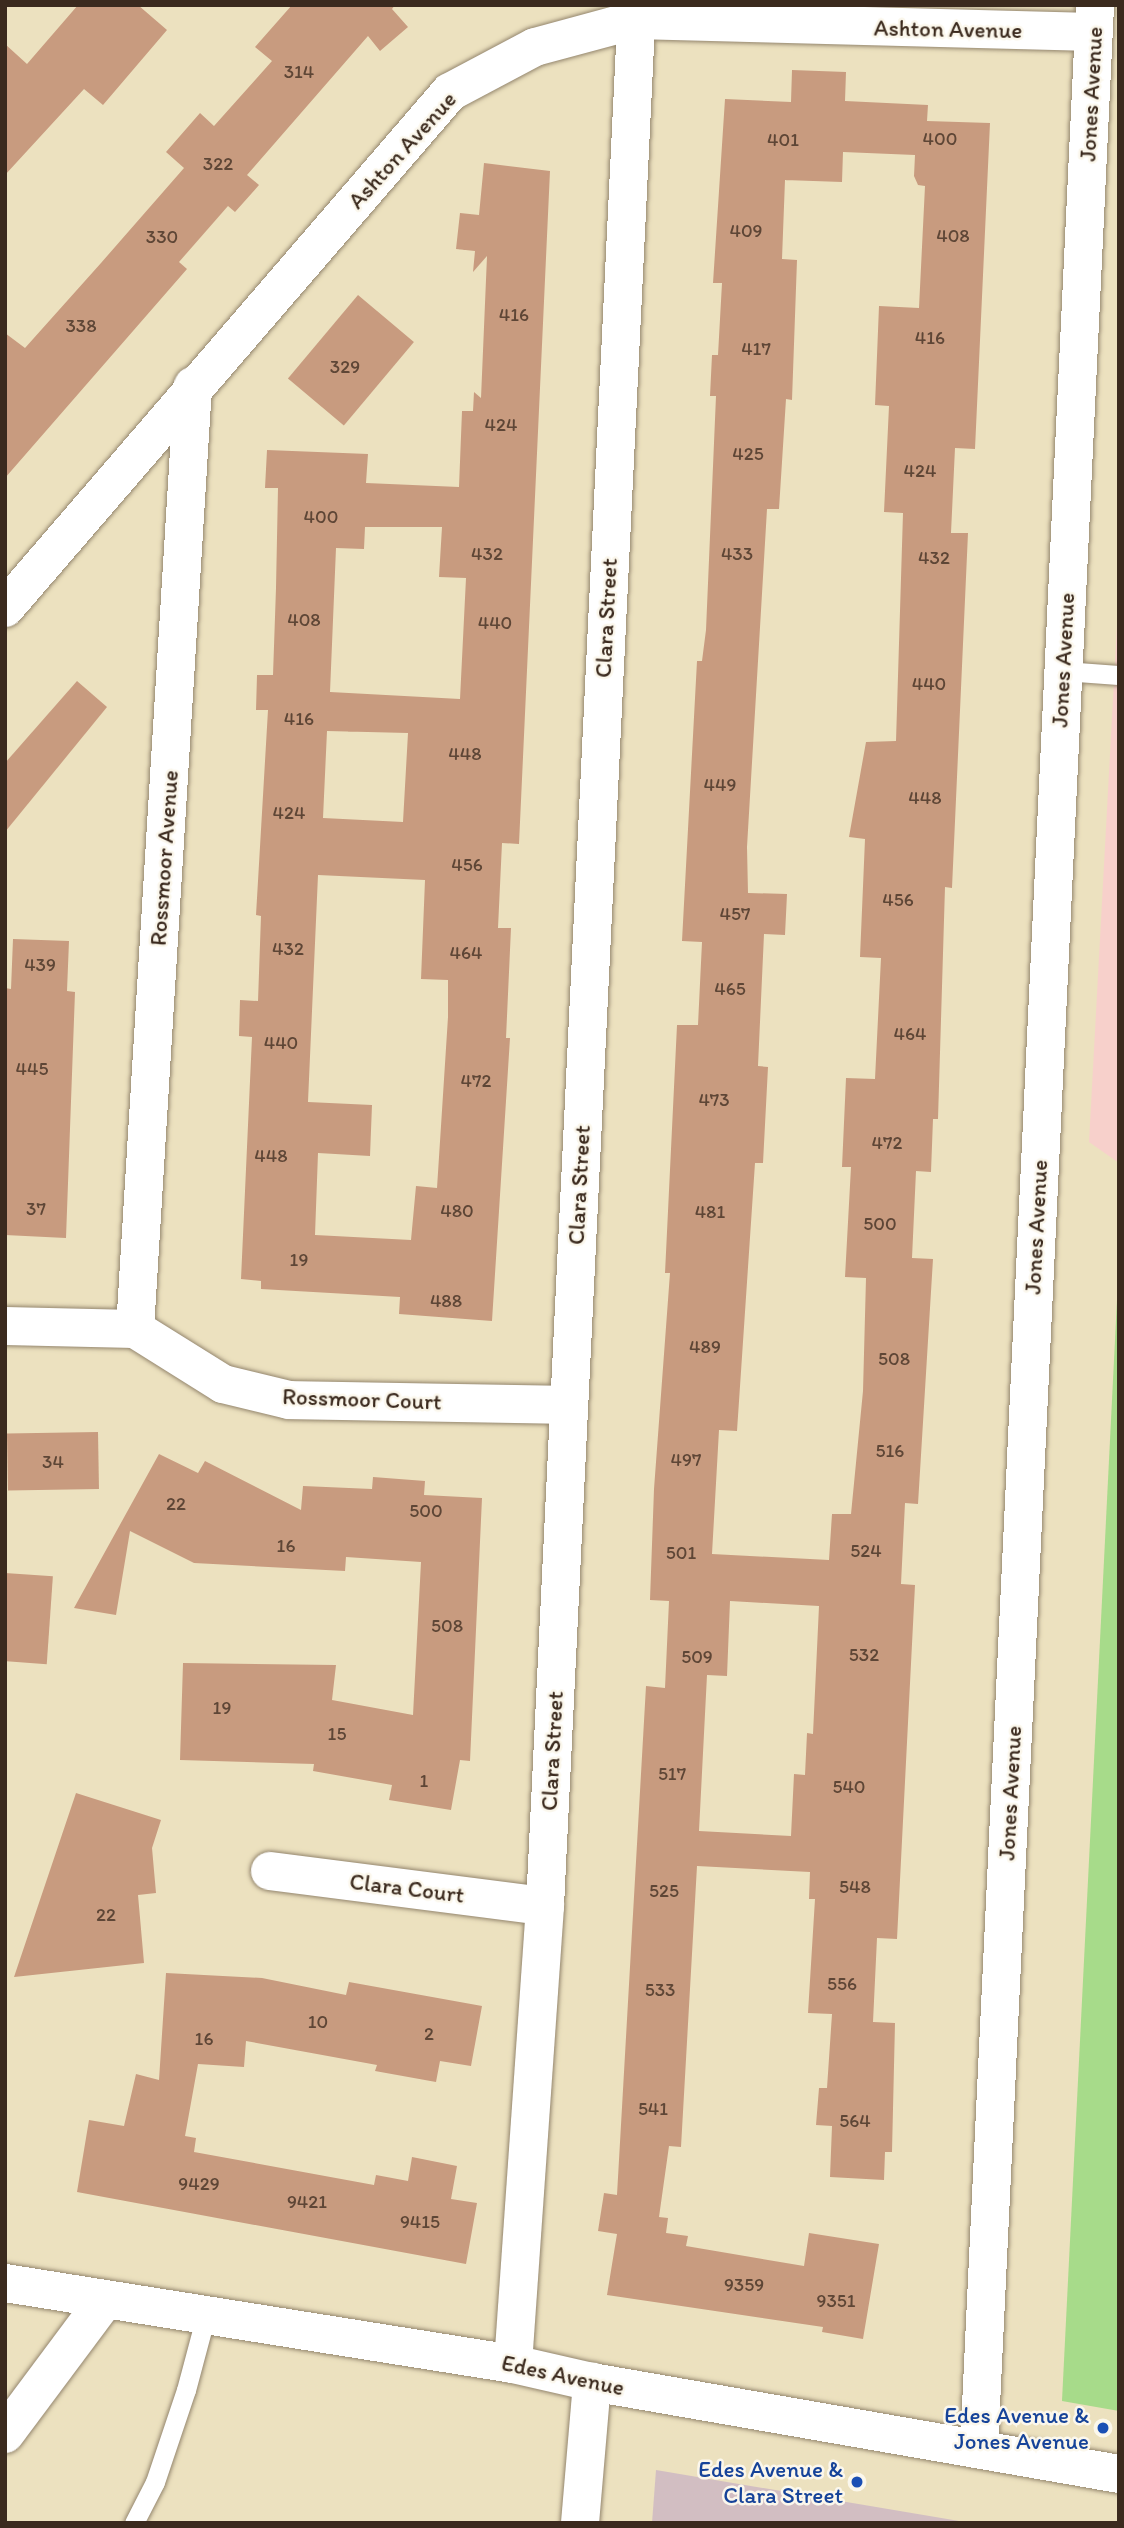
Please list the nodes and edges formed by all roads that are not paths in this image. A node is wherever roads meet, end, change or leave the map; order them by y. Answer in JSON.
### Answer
{"nodes":[{"id":1,"x":636,"y":13,"type":"edge"},
{"id":2,"x":1094,"y":19,"type":"edge"},
{"id":3,"x":193,"y":386,"type":"junction"},
{"id":4,"x":5,"y":608,"type":"edge"},
{"id":5,"x":1063,"y":671,"type":"junction"},
{"id":6,"x":1119,"y":675,"type":"edge"},
{"id":7,"x":5,"y":1326,"type":"edge"},
{"id":8,"x":135,"y":1329,"type":"junction"},
{"id":9,"x":568,"y":1405,"type":"junction"},
{"id":10,"x":270,"y":1871,"type":"dead end"},
{"id":11,"x":545,"y":1906,"type":"junction"},
{"id":12,"x":5,"y":2283,"type":"edge"},
{"id":13,"x":106,"y":2300,"type":"junction"},
{"id":14,"x":206,"y":2315,"type":"junction"},
{"id":15,"x":513,"y":2364,"type":"junction"},
{"id":16,"x":592,"y":2382,"type":"junction"},
{"id":17,"x":5,"y":2434,"type":"edge"},
{"id":18,"x":979,"y":2448,"type":"junction"},
{"id":19,"x":1119,"y":2474,"type":"edge"},
{"id":20,"x":134,"y":2523,"type":"edge"},
{"id":21,"x":580,"y":2523,"type":"edge"}],
"edges":[{"from":1,"to":2,"type":"street","name":"Ashton Avenue"},
{"from":1,"to":3,"type":"street","name":"Ashton Avenue"},
{"from":1,"to":9,"type":"street","name":"Clara Street"},
{"from":2,"to":5,"type":"street","name":"Jones Avenue"},
{"from":3,"to":4,"type":"street","name":"Ashton Avenue"},
{"from":3,"to":8,"type":"street","name":"Rossmoor Avenue"},
{"from":5,"to":6,"type":"lane"},
{"from":5,"to":18,"type":"street","name":"Jones Avenue"},
{"from":7,"to":8,"type":"street"},
{"from":8,"to":9,"type":"street","name":"Rossmoor Court"},
{"from":9,"to":11,"type":"street","name":"Clara Street"},
{"from":10,"to":11,"type":"street","name":"Clara Court"},
{"from":11,"to":15,"type":"street","name":"Clara Street"},
{"from":12,"to":13,"type":"street","name":"Edes Avenue"},
{"from":13,"to":14,"type":"street","name":"Edes Avenue"},
{"from":13,"to":17,"type":"street"},
{"from":14,"to":15,"type":"street","name":"Edes Avenue"},
{"from":14,"to":20,"type":"lane"},
{"from":15,"to":16,"type":"street","name":"Edes Avenue"},
{"from":16,"to":18,"type":"street","name":"Edes Avenue"},
{"from":16,"to":21,"type":"street"},
{"from":18,"to":19,"type":"street","name":"Edes Avenue"}]}
